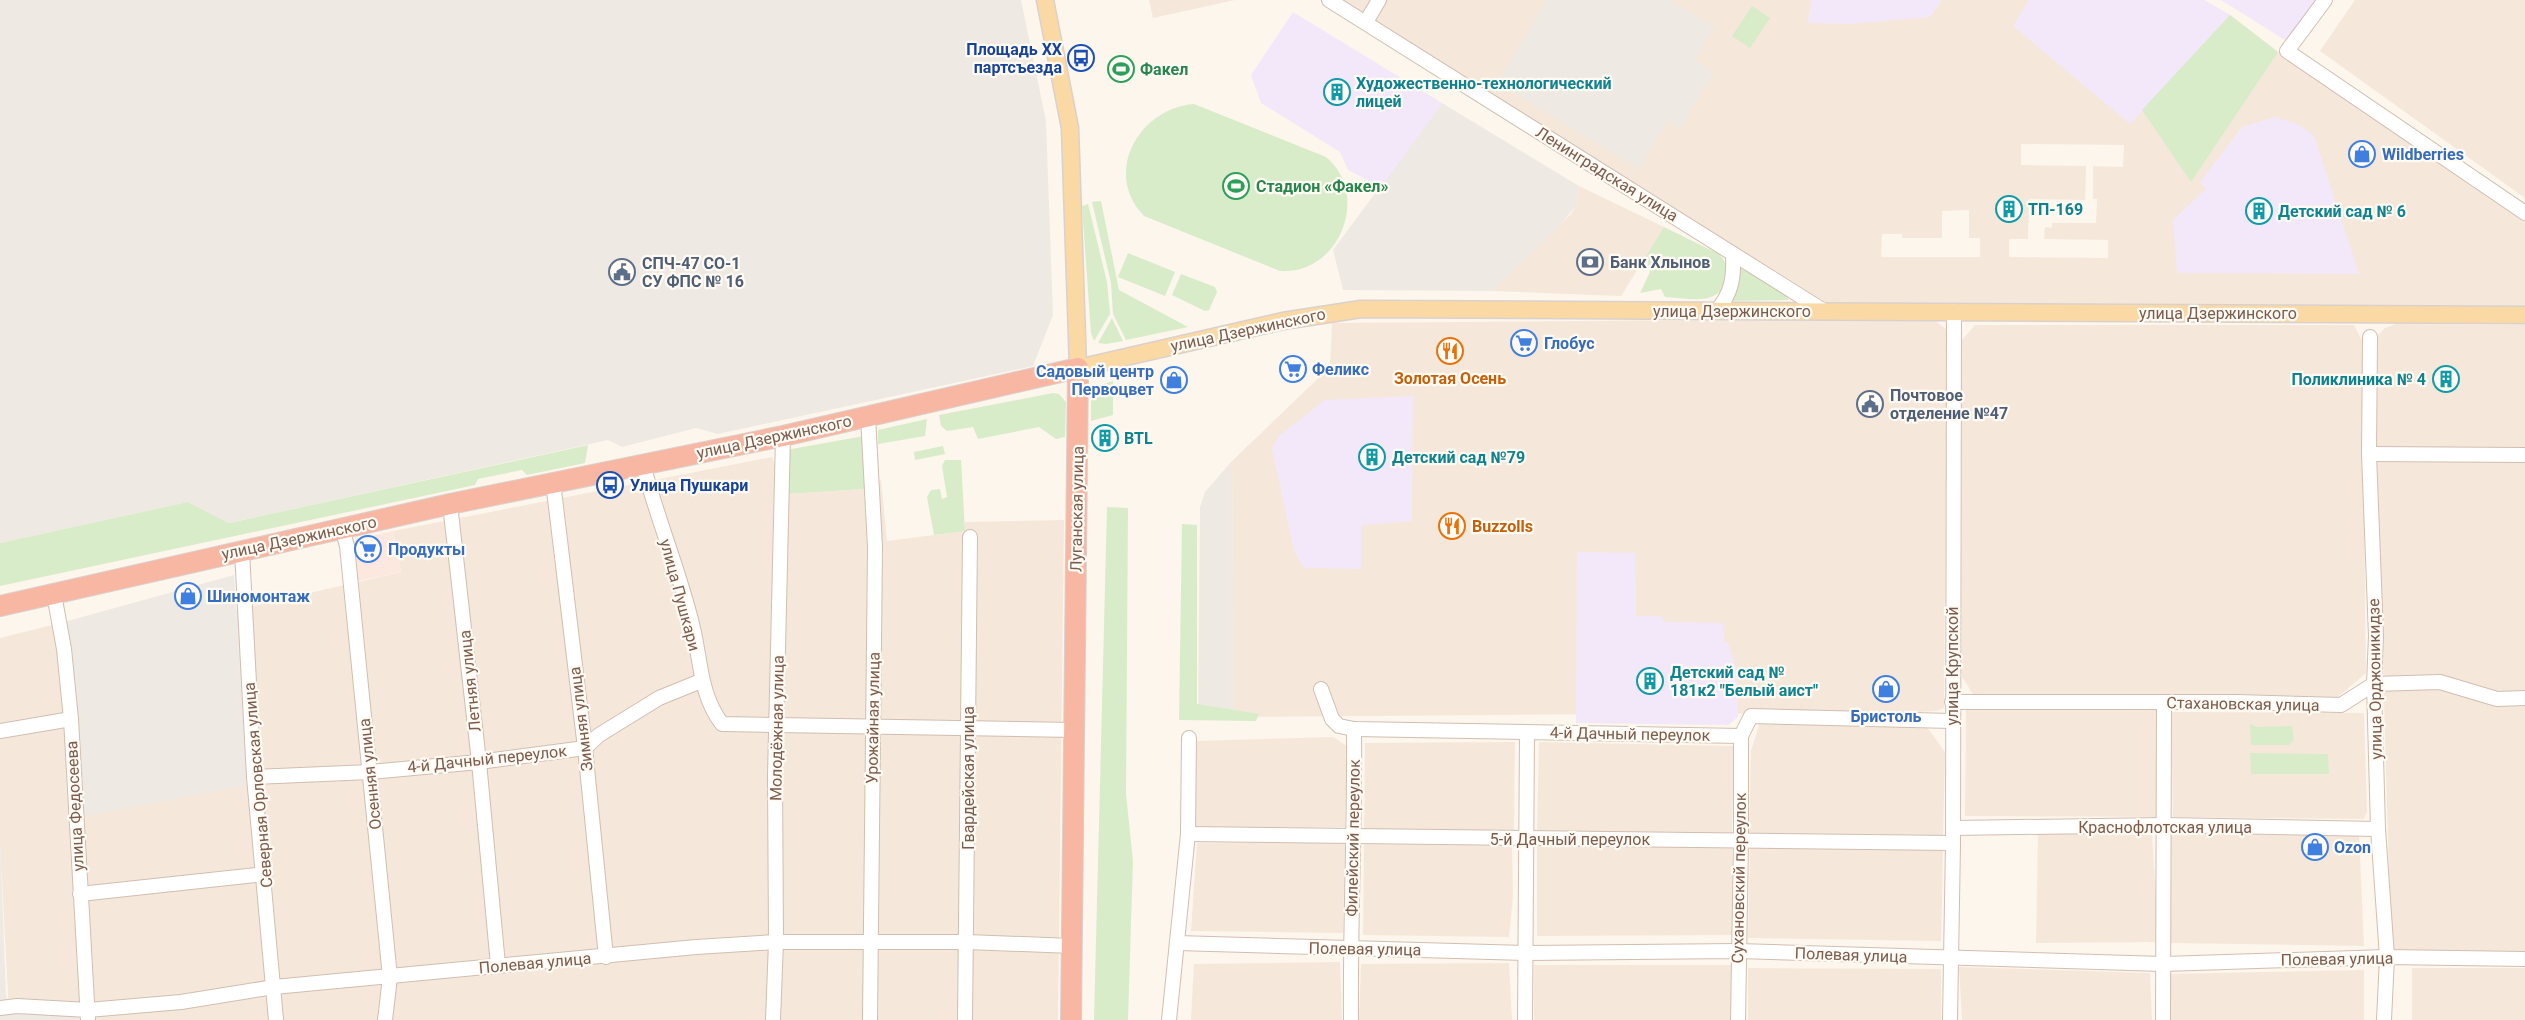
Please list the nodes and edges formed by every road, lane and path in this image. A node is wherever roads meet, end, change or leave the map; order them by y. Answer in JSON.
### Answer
{"nodes":[{"id":1,"x":1045,"y":0,"type":"edge"},
{"id":2,"x":1329,"y":0,"type":"edge"},
{"id":3,"x":1379,"y":0,"type":"edge"},
{"id":4,"x":2325,"y":0,"type":"edge"},
{"id":5,"x":1366,"y":22,"type":"junction"},
{"id":6,"x":2525,"y":213,"type":"edge"},
{"id":7,"x":1733,"y":254,"type":"junction"},
{"id":8,"x":1716,"y":311,"type":"junction"},
{"id":9,"x":1824,"y":311,"type":"junction"},
{"id":10,"x":1954,"y":311,"type":"junction"},
{"id":11,"x":2525,"y":315,"type":"edge"},
{"id":12,"x":2370,"y":337,"type":"dead end"},
{"id":13,"x":1078,"y":368,"type":"junction"},
{"id":14,"x":868,"y":416,"type":"junction"},
{"id":15,"x":783,"y":436,"type":"junction"},
{"id":16,"x":2369,"y":454,"type":"junction"},
{"id":17,"x":2525,"y":455,"type":"edge"},
{"id":18,"x":643,"y":464,"type":"junction"},
{"id":19,"x":553,"y":482,"type":"junction"},
{"id":20,"x":450,"y":504,"type":"junction"},
{"id":21,"x":342,"y":528,"type":"junction"},
{"id":22,"x":970,"y":537,"type":"dead end"},
{"id":23,"x":242,"y":551,"type":"junction"},
{"id":24,"x":54,"y":594,"type":"junction"},
{"id":25,"x":0,"y":606,"type":"edge"},
{"id":26,"x":701,"y":681,"type":"junction"},
{"id":27,"x":2374,"y":684,"type":"junction"},
{"id":28,"x":1321,"y":689,"type":"dead end"},
{"id":29,"x":2525,"y":698,"type":"edge"},
{"id":30,"x":1952,"y":702,"type":"junction"},
{"id":31,"x":2164,"y":702,"type":"junction"},
{"id":32,"x":71,"y":719,"type":"junction"},
{"id":33,"x":1952,"y":721,"type":"junction"},
{"id":34,"x":776,"y":726,"type":"junction"},
{"id":35,"x":873,"y":728,"type":"junction"},
{"id":36,"x":968,"y":729,"type":"junction"},
{"id":37,"x":1354,"y":729,"type":"junction"},
{"id":38,"x":1074,"y":730,"type":"junction"},
{"id":39,"x":0,"y":731,"type":"edge"},
{"id":40,"x":1527,"y":733,"type":"junction"},
{"id":41,"x":1741,"y":736,"type":"junction"},
{"id":42,"x":1189,"y":738,"type":"dead end"},
{"id":43,"x":585,"y":748,"type":"junction"},
{"id":44,"x":479,"y":762,"type":"junction"},
{"id":45,"x":370,"y":772,"type":"junction"},
{"id":46,"x":254,"y":777,"type":"junction"},
{"id":47,"x":2165,"y":825,"type":"junction"},
{"id":48,"x":1953,"y":828,"type":"junction"},
{"id":49,"x":2378,"y":829,"type":"junction"},
{"id":50,"x":1188,"y":834,"type":"junction"},
{"id":51,"x":1354,"y":836,"type":"junction"},
{"id":52,"x":1526,"y":839,"type":"junction"},
{"id":53,"x":1742,"y":840,"type":"junction"},
{"id":54,"x":1953,"y":843,"type":"junction"},
{"id":55,"x":265,"y":874,"type":"junction"},
{"id":56,"x":80,"y":894,"type":"junction"},
{"id":57,"x":776,"y":942,"type":"junction"},
{"id":58,"x":967,"y":942,"type":"junction"},
{"id":59,"x":871,"y":943,"type":"junction"},
{"id":60,"x":1177,"y":943,"type":"junction"},
{"id":61,"x":1072,"y":946,"type":"junction"},
{"id":62,"x":1350,"y":949,"type":"junction"},
{"id":63,"x":1738,"y":951,"type":"junction"},
{"id":64,"x":1527,"y":953,"type":"junction"},
{"id":65,"x":606,"y":957,"type":"junction"},
{"id":66,"x":2387,"y":957,"type":"junction"},
{"id":67,"x":1952,"y":958,"type":"junction"},
{"id":68,"x":2525,"y":959,"type":"edge"},
{"id":69,"x":2163,"y":964,"type":"junction"},
{"id":70,"x":498,"y":965,"type":"junction"},
{"id":71,"x":390,"y":976,"type":"junction"},
{"id":72,"x":274,"y":987,"type":"junction"},
{"id":73,"x":0,"y":1008,"type":"edge"},
{"id":74,"x":88,"y":1015,"type":"edge"},
{"id":75,"x":276,"y":1020,"type":"edge"},
{"id":76,"x":385,"y":1020,"type":"edge"},
{"id":77,"x":773,"y":1020,"type":"edge"},
{"id":78,"x":870,"y":1020,"type":"edge"},
{"id":79,"x":965,"y":1020,"type":"edge"},
{"id":80,"x":1071,"y":1020,"type":"edge"},
{"id":81,"x":1169,"y":1020,"type":"edge"},
{"id":82,"x":1352,"y":1020,"type":"edge"},
{"id":83,"x":1525,"y":1020,"type":"edge"},
{"id":84,"x":1737,"y":1020,"type":"edge"},
{"id":85,"x":1950,"y":1020,"type":"edge"},
{"id":86,"x":2163,"y":1020,"type":"edge"},
{"id":87,"x":2384,"y":1020,"type":"edge"}],
"edges":[{"from":1,"to":13,"type":"main road","name":"Луганская улица"},
{"from":2,"to":5,"type":"street","name":"Ленинградская улица"},
{"from":3,"to":5,"type":"street"},
{"from":4,"to":6,"type":"street"},
{"from":5,"to":7,"type":"street","name":"Ленинградская улица"},
{"from":7,"to":8,"type":"street"},
{"from":7,"to":9,"type":"street","name":"Ленинградская улица"},
{"from":8,"to":9,"type":"main road","name":"улица Дзержинского"},
{"from":8,"to":13,"type":"main road","name":"улица Дзержинского"},
{"from":9,"to":10,"type":"main road","name":"улица Дзержинского"},
{"from":10,"to":11,"type":"main road","name":"улица Дзержинского"},
{"from":10,"to":30,"type":"street","name":"улица Крупской"},
{"from":12,"to":16,"type":"street","name":"улица Орджоникидзе"},
{"from":13,"to":14,"type":"highway","name":"улица Дзержинского"},
{"from":13,"to":38,"type":"highway","name":"Луганская улица"},
{"from":14,"to":15,"type":"highway","name":"улица Дзержинского"},
{"from":14,"to":35,"type":"street","name":"Урожайная улица"},
{"from":15,"to":18,"type":"highway","name":"улица Дзержинского"},
{"from":15,"to":34,"type":"street","name":"Молодёжная улица"},
{"from":16,"to":17,"type":"street"},
{"from":16,"to":27,"type":"street","name":"улица Орджоникидзе"},
{"from":18,"to":19,"type":"highway","name":"улица Дзержинского"},
{"from":18,"to":26,"type":"street","name":"улица Пушкари"},
{"from":19,"to":20,"type":"highway","name":"улица Дзержинского"},
{"from":19,"to":43,"type":"street","name":"Зимняя улица"},
{"from":20,"to":21,"type":"highway","name":"улица Дзержинского"},
{"from":20,"to":44,"type":"street","name":"Летняя улица"},
{"from":21,"to":23,"type":"highway","name":"улица Дзержинского"},
{"from":21,"to":45,"type":"street","name":"Осенняя улица"},
{"from":22,"to":36,"type":"street","name":"Гвардейская улица"},
{"from":23,"to":24,"type":"highway","name":"улица Дзержинского"},
{"from":23,"to":46,"type":"street","name":"Северная Орловская улица"},
{"from":24,"to":25,"type":"highway","name":"улица Дзержинского"},
{"from":24,"to":32,"type":"street","name":"улица Федосеева"},
{"from":26,"to":34,"type":"street","name":"улица Пушкари"},
{"from":26,"to":43,"type":"street","name":"4-й Дачный переулок"},
{"from":27,"to":29,"type":"street"},
{"from":27,"to":31,"type":"street","name":"Стахановская улица"},
{"from":27,"to":49,"type":"street","name":"улица Орджоникидзе"},
{"from":28,"to":37,"type":"street"},
{"from":30,"to":31,"type":"street","name":"Стахановская улица"},
{"from":30,"to":33,"type":"street","name":"улица Крупской"},
{"from":31,"to":47,"type":"street"},
{"from":32,"to":39,"type":"street"},
{"from":32,"to":56,"type":"street","name":"улица Федосеева"},
{"from":33,"to":41,"type":"street"},
{"from":33,"to":48,"type":"street","name":"улица Крупской"},
{"from":34,"to":35,"type":"street"},
{"from":34,"to":57,"type":"street","name":"Молодёжная улица"},
{"from":35,"to":36,"type":"street"},
{"from":35,"to":59,"type":"street","name":"Урожайная улица"},
{"from":36,"to":38,"type":"street"},
{"from":36,"to":58,"type":"street","name":"Гвардейская улица"},
{"from":37,"to":40,"type":"street","name":"4-й Дачный переулок"},
{"from":37,"to":51,"type":"street","name":"Филейский переулок"},
{"from":38,"to":61,"type":"highway","name":"Луганская улица"},
{"from":40,"to":41,"type":"street","name":"4-й Дачный переулок"},
{"from":40,"to":52,"type":"street"},
{"from":41,"to":53,"type":"street","name":"Сухановский переулок"},
{"from":42,"to":50,"type":"street"},
{"from":43,"to":44,"type":"street","name":"4-й Дачный переулок"},
{"from":43,"to":65,"type":"street","name":"Зимняя улица"},
{"from":44,"to":45,"type":"street","name":"4-й Дачный переулок"},
{"from":44,"to":70,"type":"street","name":"Летняя улица"},
{"from":45,"to":46,"type":"street","name":"4-й Дачный переулок"},
{"from":45,"to":71,"type":"street","name":"Осенняя улица"},
{"from":46,"to":55,"type":"street","name":"Северная Орловская улица"},
{"from":47,"to":48,"type":"street","name":"Краснофлотская улица"},
{"from":47,"to":49,"type":"street","name":"Краснофлотская улица"},
{"from":47,"to":69,"type":"street"},
{"from":48,"to":54,"type":"street","name":"улица Крупской"},
{"from":49,"to":66,"type":"street","name":"улица Орджоникидзе"},
{"from":50,"to":51,"type":"street","name":"5-й Дачный переулок"},
{"from":50,"to":60,"type":"street"},
{"from":51,"to":52,"type":"street","name":"5-й Дачный переулок"},
{"from":51,"to":62,"type":"street","name":"Филейский переулок"},
{"from":52,"to":53,"type":"street","name":"5-й Дачный переулок"},
{"from":52,"to":64,"type":"street"},
{"from":53,"to":54,"type":"street","name":"5-й Дачный переулок"},
{"from":53,"to":63,"type":"street","name":"Сухановский переулок"},
{"from":54,"to":67,"type":"street","name":"улица Крупской"},
{"from":55,"to":56,"type":"street"},
{"from":55,"to":72,"type":"street","name":"Северная Орловская улица"},
{"from":56,"to":74,"type":"street","name":"улица Федосеева"},
{"from":57,"to":59,"type":"street","name":"Полевая улица"},
{"from":57,"to":65,"type":"street","name":"Полевая улица"},
{"from":57,"to":77,"type":"street","name":"Молодёжная улица"},
{"from":58,"to":59,"type":"street","name":"Полевая улица"},
{"from":58,"to":61,"type":"street","name":"Полевая улица"},
{"from":58,"to":79,"type":"street","name":"Гвардейская улица"},
{"from":59,"to":78,"type":"street","name":"Урожайная улица"},
{"from":60,"to":62,"type":"street","name":"Полевая улица"},
{"from":60,"to":81,"type":"street"},
{"from":61,"to":80,"type":"highway","name":"Луганская улица"},
{"from":62,"to":64,"type":"street","name":"Полевая улица"},
{"from":62,"to":82,"type":"street","name":"Филейский переулок"},
{"from":63,"to":64,"type":"street","name":"Полевая улица"},
{"from":63,"to":67,"type":"street","name":"Полевая улица"},
{"from":63,"to":84,"type":"street","name":"Сухановский переулок"},
{"from":64,"to":83,"type":"street"},
{"from":65,"to":70,"type":"street","name":"Полевая улица"},
{"from":66,"to":68,"type":"street","name":"Полевая улица"},
{"from":66,"to":69,"type":"street","name":"Полевая улица"},
{"from":66,"to":87,"type":"street","name":"улица Орджоникидзе"},
{"from":67,"to":69,"type":"street","name":"Полевая улица"},
{"from":67,"to":85,"type":"street","name":"улица Крупской"},
{"from":69,"to":86,"type":"street"},
{"from":70,"to":71,"type":"street","name":"Полевая улица"},
{"from":71,"to":72,"type":"street","name":"Полевая улица"},
{"from":71,"to":76,"type":"street","name":"Осенняя улица"},
{"from":72,"to":74,"type":"street","name":"Полевая улица"},
{"from":72,"to":75,"type":"street","name":"Северная Орловская улица"},
{"from":73,"to":74,"type":"street","name":"Полевая улица"}]}
